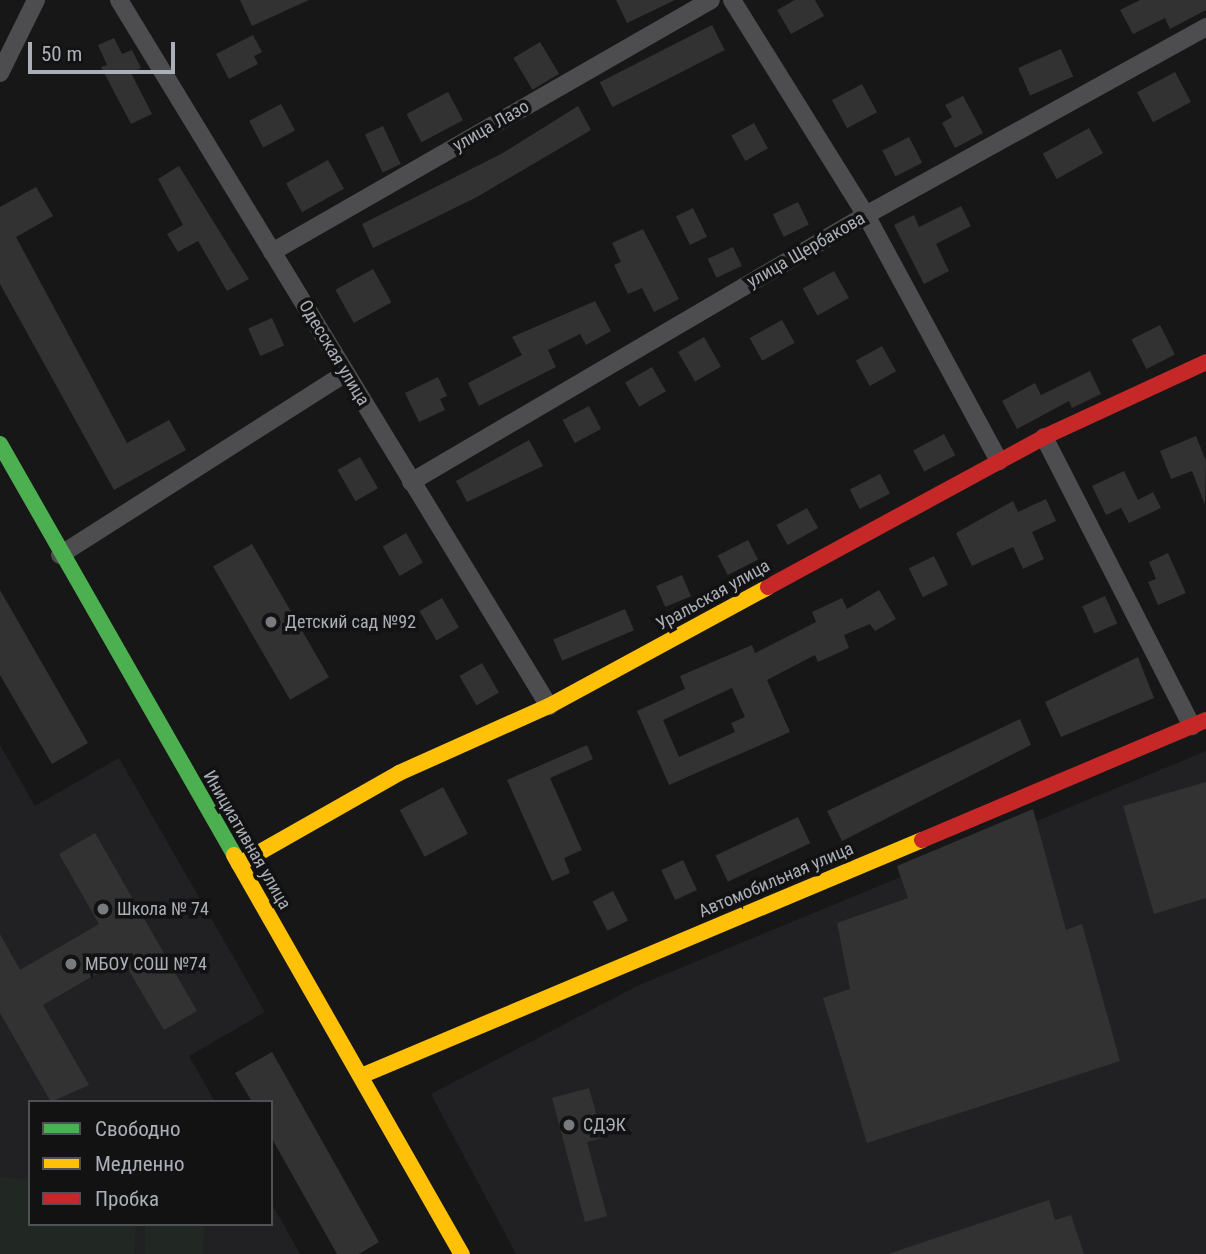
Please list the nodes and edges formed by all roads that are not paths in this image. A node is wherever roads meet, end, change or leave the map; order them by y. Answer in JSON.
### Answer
{"nodes":[{"id":1,"x":36,"y":0,"type":"edge"},
{"id":2,"x":119,"y":0,"type":"edge"},
{"id":3,"x":711,"y":0,"type":"edge"},
{"id":4,"x":732,"y":0,"type":"edge"},
{"id":5,"x":1206,"y":27,"type":"edge"},
{"id":6,"x":0,"y":74,"type":"edge"},
{"id":7,"x":866,"y":215,"type":"junction"},
{"id":8,"x":272,"y":252,"type":"junction"},
{"id":9,"x":1206,"y":362,"type":"edge"},
{"id":10,"x":346,"y":373,"type":"junction"},
{"id":11,"x":1044,"y":437,"type":"junction"},
{"id":12,"x":0,"y":444,"type":"edge"},
{"id":13,"x":999,"y":461,"type":"junction"},
{"id":14,"x":411,"y":482,"type":"junction"},
{"id":15,"x":61,"y":555,"type":"junction"},
{"id":16,"x":549,"y":706,"type":"junction"},
{"id":17,"x":1199,"y":723,"type":"edge"},
{"id":18,"x":239,"y":864,"type":"junction"},
{"id":19,"x":361,"y":1076,"type":"junction"},
{"id":20,"x":462,"y":1254,"type":"edge"}],
"edges":[{"from":1,"to":6,"type":"street"},
{"from":2,"to":8,"type":"street","name":"Одесская улица"},
{"from":3,"to":8,"type":"street","name":"улица Лазо"},
{"from":4,"to":7,"type":"street"},
{"from":5,"to":7,"type":"street","name":"улица Щербакова"},
{"from":7,"to":13,"type":"street"},
{"from":7,"to":14,"type":"street","name":"улица Щербакова"},
{"from":8,"to":10,"type":"street","name":"Одесская улица"},
{"from":9,"to":11,"type":"street","name":"Уральская улица"},
{"from":10,"to":14,"type":"street","name":"Одесская улица"},
{"from":10,"to":15,"type":"street"},
{"from":11,"to":13,"type":"street","name":"Уральская улица"},
{"from":11,"to":17,"type":"street"},
{"from":12,"to":15,"type":"street","name":"Инициативная улица"},
{"from":13,"to":16,"type":"street","name":"Уральская улица"},
{"from":14,"to":16,"type":"street","name":"Одесская улица"},
{"from":15,"to":18,"type":"street","name":"Инициативная улица"},
{"from":16,"to":18,"type":"street","name":"Уральская улица"},
{"from":17,"to":19,"type":"street","name":"Автомобильная улица"},
{"from":18,"to":19,"type":"street","name":"Инициативная улица"},
{"from":19,"to":20,"type":"street","name":"Инициативная улица"}]}
